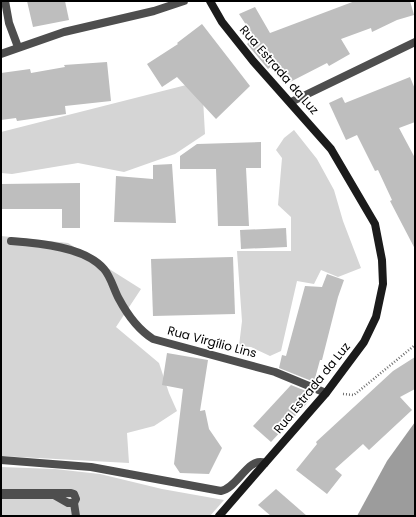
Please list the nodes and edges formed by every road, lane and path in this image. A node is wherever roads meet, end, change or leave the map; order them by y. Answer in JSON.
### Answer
{"nodes":[{"id":1,"x":5,"y":1,"type":"edge"},
{"id":2,"x":184,"y":1,"type":"edge"},
{"id":3,"x":210,"y":1,"type":"edge"},
{"id":4,"x":415,"y":42,"type":"edge"},
{"id":5,"x":18,"y":47,"type":"junction"},
{"id":6,"x":1,"y":54,"type":"edge"},
{"id":7,"x":291,"y":102,"type":"junction"},
{"id":8,"x":11,"y":240,"type":"dead end"},
{"id":9,"x":415,"y":345,"type":"edge"},
{"id":10,"x":326,"y":393,"type":"junction"},
{"id":11,"x":1,"y":460,"type":"edge"},
{"id":12,"x":265,"y":463,"type":"junction"},
{"id":13,"x":1,"y":494,"type":"edge"},
{"id":14,"x":76,"y":516,"type":"edge"},
{"id":15,"x":219,"y":516,"type":"edge"}],
"edges":[{"from":1,"to":5,"type":"street"},
{"from":2,"to":5,"type":"street"},
{"from":3,"to":7,"type":"main road","name":"Rua Estrada da Luz"},
{"from":4,"to":7,"type":"street"},
{"from":5,"to":6,"type":"street"},
{"from":7,"to":10,"type":"main road","name":"Rua Estrada da Luz"},
{"from":8,"to":10,"type":"street","name":"Rua Virgílio Lins"},
{"from":9,"to":10,"type":"path"},
{"from":10,"to":12,"type":"main road","name":"Rua Estrada da Luz"},
{"from":11,"to":12,"type":"street"},
{"from":12,"to":15,"type":"main road","name":"Rua Estrada da Luz"},
{"from":13,"to":14,"type":"street"}]}
